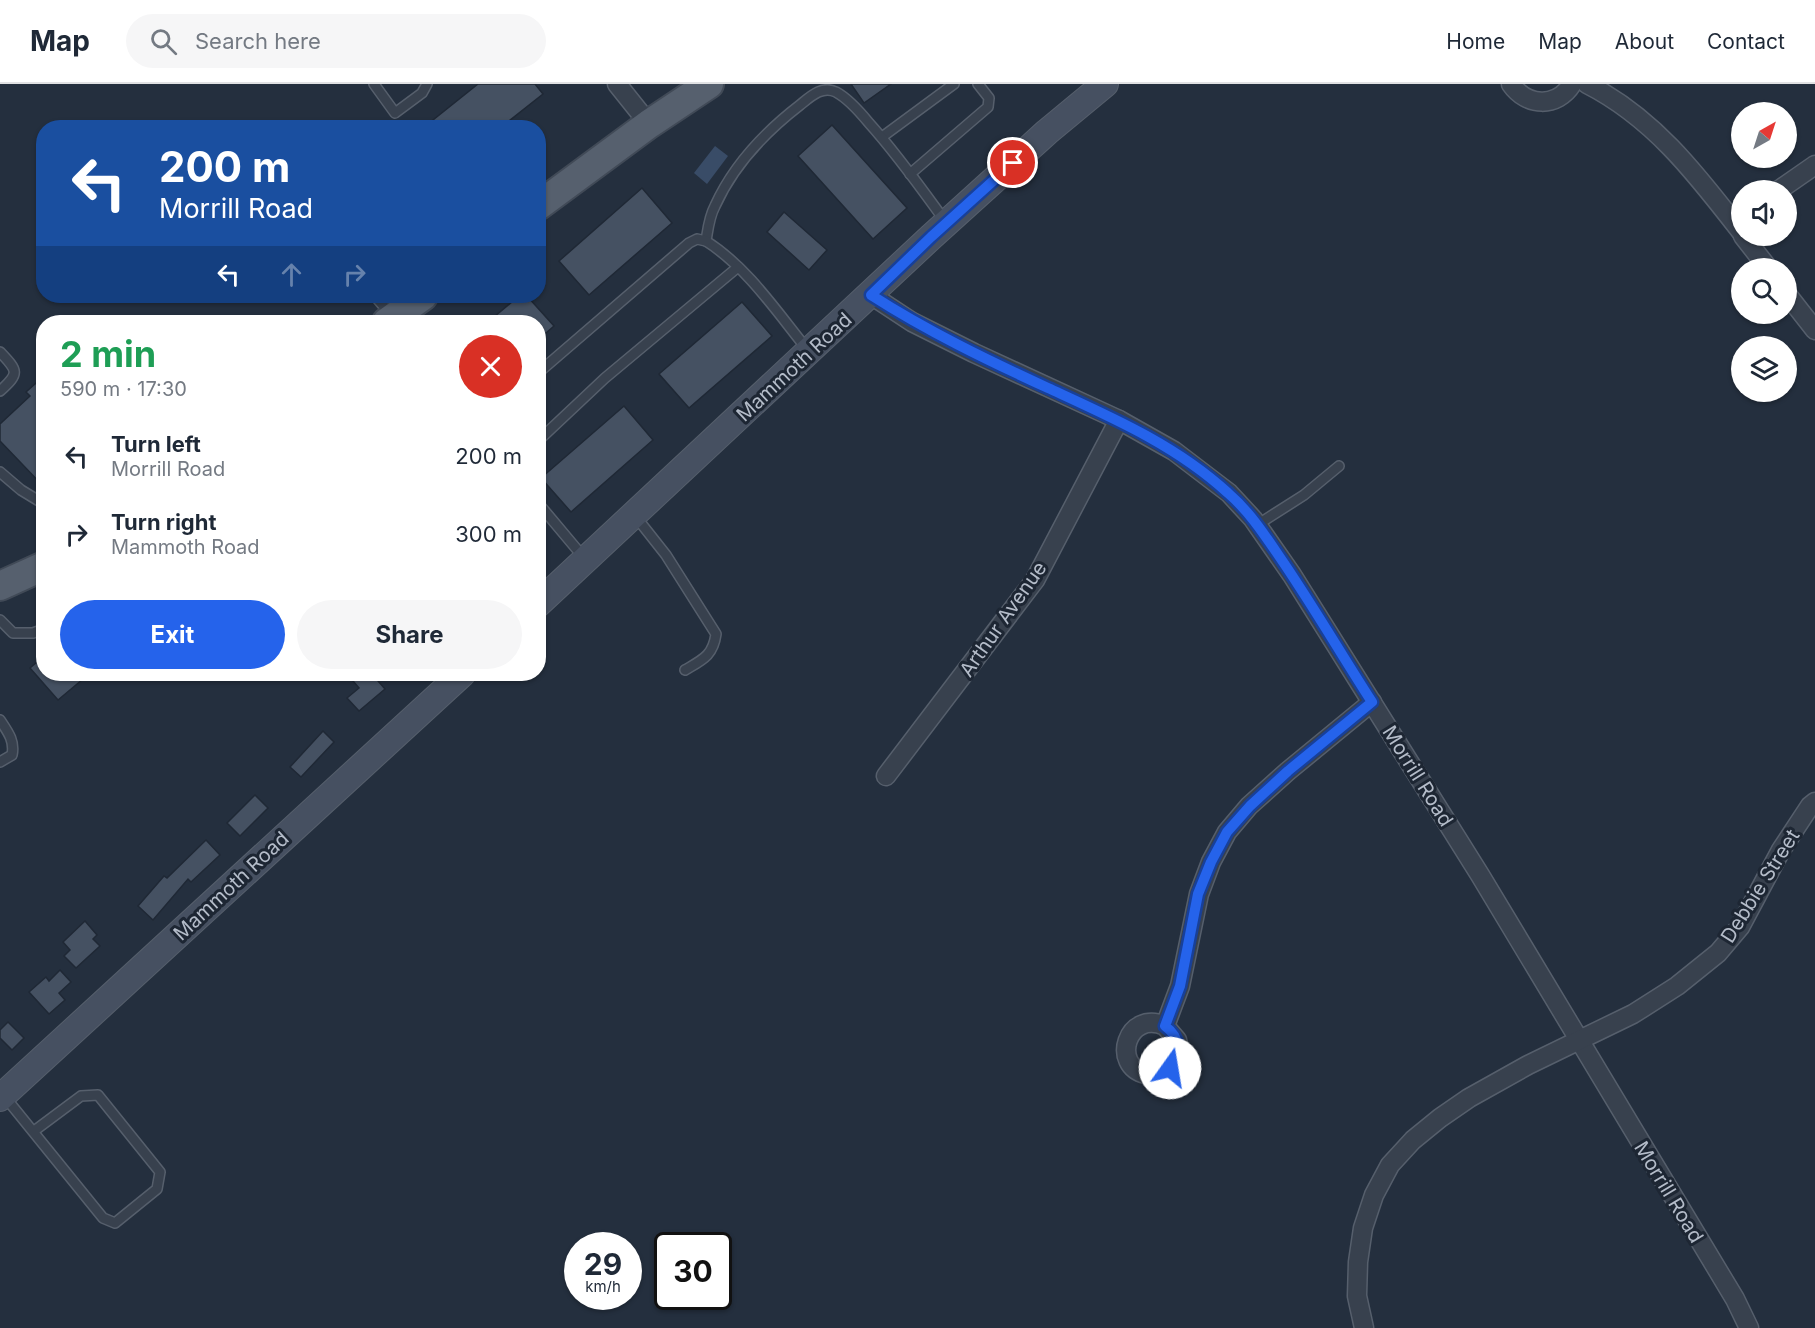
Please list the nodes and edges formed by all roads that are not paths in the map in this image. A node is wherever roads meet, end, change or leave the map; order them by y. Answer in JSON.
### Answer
{"nodes":[{"id":1,"x":374,"y":84,"type":"edge"},
{"id":2,"x":427,"y":84,"type":"edge"},
{"id":3,"x":617,"y":84,"type":"edge"},
{"id":4,"x":709,"y":84,"type":"edge"},
{"id":5,"x":954,"y":84,"type":"edge"},
{"id":6,"x":978,"y":84,"type":"edge"},
{"id":7,"x":1105,"y":84,"type":"edge"},
{"id":8,"x":1511,"y":84,"type":"edge"},
{"id":9,"x":1572,"y":84,"type":"edge"},
{"id":10,"x":1587,"y":84,"type":"edge"},
{"id":11,"x":649,"y":124,"type":"junction"},
{"id":12,"x":882,"y":137,"type":"junction"},
{"id":13,"x":1815,"y":165,"type":"edge"},
{"id":14,"x":910,"y":174,"type":"junction"},
{"id":15,"x":1793,"y":180,"type":"edge"},
{"id":16,"x":546,"y":200,"type":"edge"},
{"id":17,"x":1731,"y":216,"type":"edge"},
{"id":18,"x":946,"y":223,"type":"junction"},
{"id":19,"x":706,"y":241,"type":"junction"},
{"id":20,"x":738,"y":267,"type":"junction"},
{"id":21,"x":871,"y":295,"type":"junction"},
{"id":22,"x":413,"y":303,"type":"edge"},
{"id":23,"x":1797,"y":307,"type":"edge"},
{"id":24,"x":397,"y":315,"type":"edge"},
{"id":25,"x":1815,"y":330,"type":"edge"},
{"id":26,"x":0,"y":352,"type":"edge"},
{"id":27,"x":810,"y":352,"type":"junction"},
{"id":28,"x":546,"y":366,"type":"edge"},
{"id":29,"x":0,"y":391,"type":"edge"},
{"id":30,"x":1119,"y":420,"type":"junction"},
{"id":31,"x":546,"y":433,"type":"edge"},
{"id":32,"x":1339,"y":466,"type":"dead end"},
{"id":33,"x":0,"y":472,"type":"edge"},
{"id":34,"x":36,"y":499,"type":"edge"},
{"id":35,"x":546,"y":512,"type":"edge"},
{"id":36,"x":634,"y":515,"type":"junction"},
{"id":37,"x":1257,"y":525,"type":"junction"},
{"id":38,"x":586,"y":560,"type":"junction"},
{"id":39,"x":36,"y":570,"type":"edge"},
{"id":40,"x":0,"y":586,"type":"edge"},
{"id":41,"x":546,"y":596,"type":"edge"},
{"id":42,"x":0,"y":620,"type":"edge"},
{"id":43,"x":36,"y":632,"type":"edge"},
{"id":44,"x":685,"y":670,"type":"dead end"},
{"id":45,"x":454,"y":681,"type":"edge"},
{"id":46,"x":1372,"y":702,"type":"junction"},
{"id":47,"x":0,"y":720,"type":"edge"},
{"id":48,"x":0,"y":762,"type":"edge"},
{"id":49,"x":886,"y":776,"type":"dead end"},
{"id":50,"x":1815,"y":802,"type":"edge"},
{"id":51,"x":1165,"y":1026,"type":"dead end"},
{"id":52,"x":1578,"y":1042,"type":"junction"},
{"id":53,"x":2,"y":1097,"type":"edge"},
{"id":54,"x":34,"y":1131,"type":"junction"},
{"id":55,"x":1364,"y":1328,"type":"edge"},
{"id":56,"x":1749,"y":1328,"type":"edge"}],
"edges":[{"from":1,"to":2,"type":"lane"},
{"from":3,"to":11,"type":"street"},
{"from":4,"to":11,"type":"main road"},
{"from":5,"to":12,"type":"lane"},
{"from":6,"to":14,"type":"lane"},
{"from":7,"to":18,"type":"main road","name":"Mammoth Road"},
{"from":8,"to":9,"type":"street"},
{"from":10,"to":17,"type":"street"},
{"from":11,"to":16,"type":"main road"},
{"from":12,"to":14,"type":"lane"},
{"from":12,"to":19,"type":"lane"},
{"from":13,"to":15,"type":"street"},
{"from":14,"to":18,"type":"lane"},
{"from":18,"to":21,"type":"main road","name":"Mammoth Road"},
{"from":19,"to":20,"type":"lane"},
{"from":19,"to":28,"type":"lane"},
{"from":20,"to":27,"type":"lane"},
{"from":20,"to":31,"type":"lane"},
{"from":21,"to":27,"type":"main road","name":"Mammoth Road"},
{"from":21,"to":30,"type":"street","name":"Morrill Road"},
{"from":22,"to":24,"type":"main road"},
{"from":23,"to":25,"type":"street"},
{"from":26,"to":29,"type":"lane"},
{"from":27,"to":36,"type":"main road","name":"Mammoth Road"},
{"from":30,"to":37,"type":"street","name":"Morrill Road"},
{"from":30,"to":49,"type":"street","name":"Arthur Avenue"},
{"from":32,"to":37,"type":"lane"},
{"from":33,"to":34,"type":"lane"},
{"from":35,"to":38,"type":"lane"},
{"from":36,"to":38,"type":"main road","name":"Mammoth Road"},
{"from":36,"to":44,"type":"lane"},
{"from":37,"to":46,"type":"street","name":"Morrill Road"},
{"from":38,"to":41,"type":"main road","name":"Mammoth Road"},
{"from":39,"to":40,"type":"main road"},
{"from":42,"to":43,"type":"lane"},
{"from":45,"to":53,"type":"main road","name":"Mammoth Road"},
{"from":46,"to":51,"type":"street"},
{"from":46,"to":52,"type":"street","name":"Morrill Road"},
{"from":47,"to":48,"type":"lane"},
{"from":50,"to":52,"type":"street","name":"Debbie Street"},
{"from":52,"to":55,"type":"street","name":"Debbie Street"},
{"from":52,"to":56,"type":"street","name":"Morrill Road"},
{"from":53,"to":54,"type":"lane"},
{"from":54,"to":54,"type":"lane"}]}
